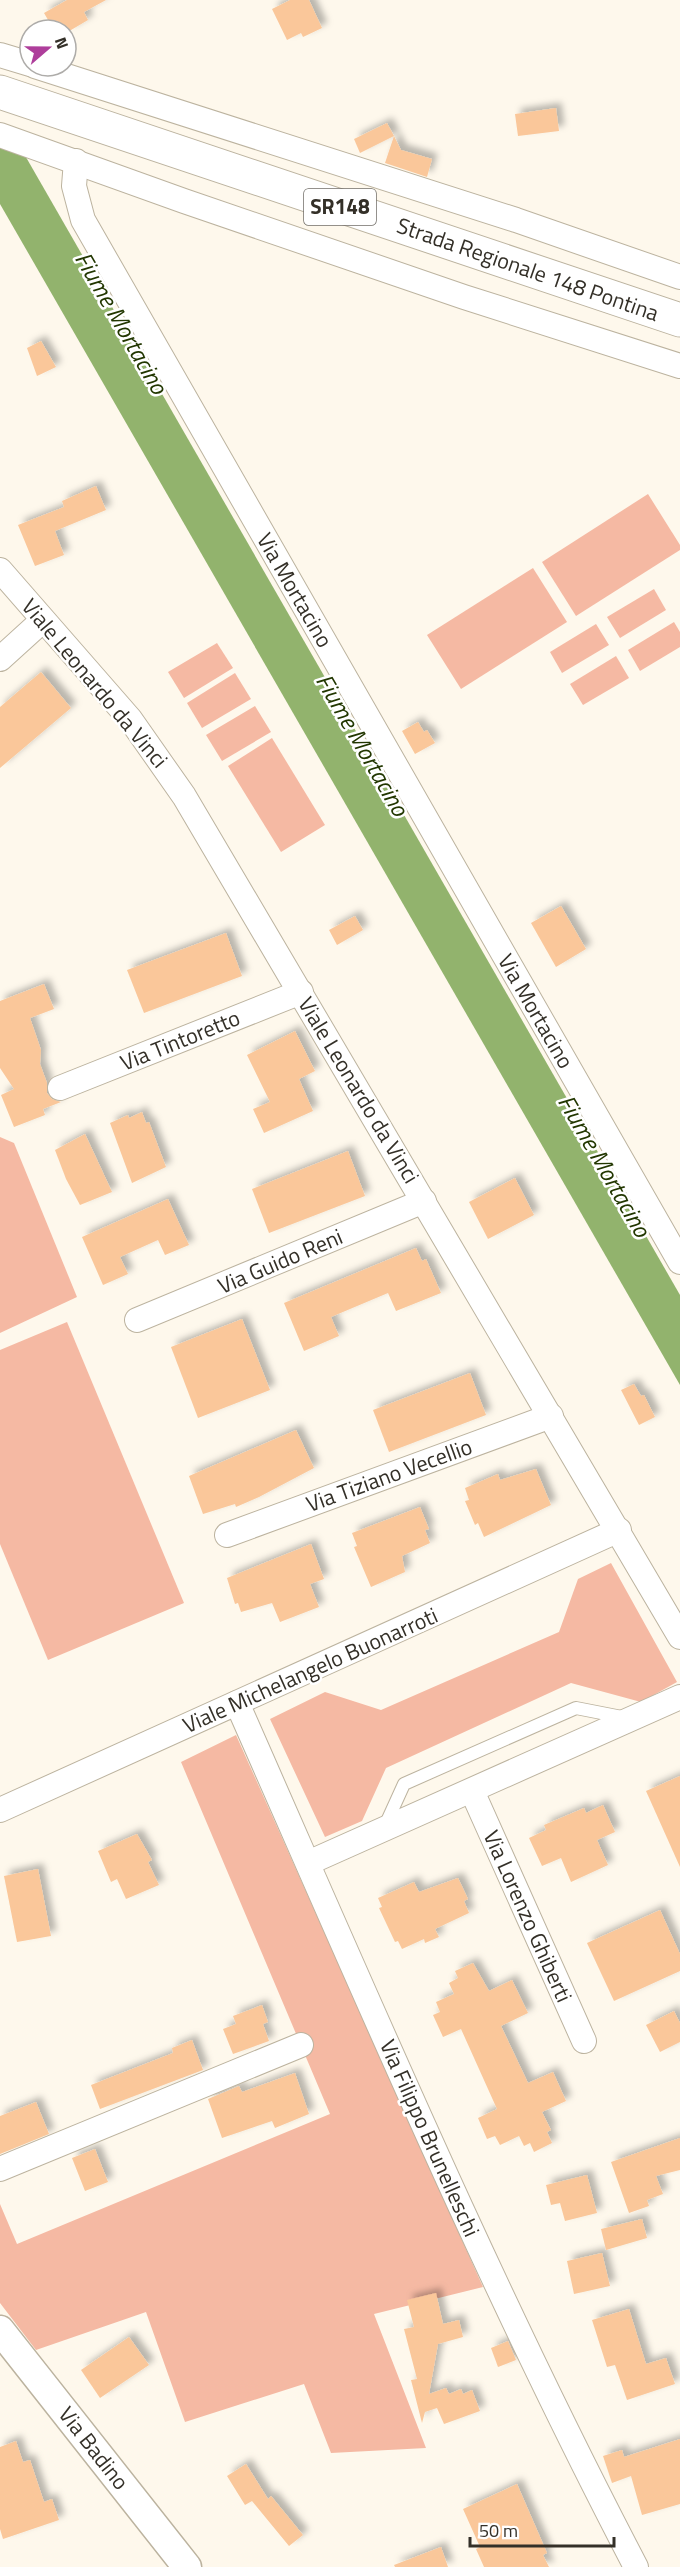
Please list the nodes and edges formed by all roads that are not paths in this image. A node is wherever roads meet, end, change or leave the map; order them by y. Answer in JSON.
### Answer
{"nodes":[{"id":1,"x":0,"y":55,"type":"edge"},
{"id":2,"x":18,"y":60,"type":"edge"},
{"id":3,"x":73,"y":78,"type":"edge"},
{"id":4,"x":0,"y":92,"type":"edge"},
{"id":5,"x":0,"y":135,"type":"edge"},
{"id":6,"x":76,"y":161,"type":"junction"},
{"id":7,"x":680,"y":277,"type":"edge"},
{"id":8,"x":680,"y":320,"type":"edge"},
{"id":9,"x":680,"y":366,"type":"edge"},
{"id":10,"x":0,"y":570,"type":"edge"},
{"id":11,"x":44,"y":620,"type":"junction"},
{"id":12,"x":0,"y":659,"type":"edge"},
{"id":13,"x":301,"y":992,"type":"junction"},
{"id":14,"x":60,"y":1088,"type":"dead end"},
{"id":15,"x":424,"y":1201,"type":"junction"},
{"id":16,"x":680,"y":1262,"type":"edge"},
{"id":17,"x":137,"y":1320,"type":"dead end"},
{"id":18,"x":551,"y":1416,"type":"junction"},
{"id":19,"x":619,"y":1530,"type":"junction"},
{"id":20,"x":227,"y":1535,"type":"dead end"},
{"id":21,"x":680,"y":1637,"type":"edge"},
{"id":22,"x":680,"y":1697,"type":"edge"},
{"id":23,"x":237,"y":1703,"type":"junction"},
{"id":24,"x":631,"y":1719,"type":"junction"},
{"id":25,"x":472,"y":1791,"type":"junction"},
{"id":26,"x":0,"y":1810,"type":"edge"},
{"id":27,"x":383,"y":1829,"type":"junction"},
{"id":28,"x":308,"y":1863,"type":"junction"},
{"id":29,"x":584,"y":2041,"type":"dead end"},
{"id":30,"x":301,"y":2046,"type":"dead end"},
{"id":31,"x":0,"y":2169,"type":"edge"},
{"id":32,"x":0,"y":2330,"type":"edge"},
{"id":33,"x":187,"y":2567,"type":"edge"},
{"id":34,"x":636,"y":2567,"type":"edge"}],
"edges":[{"from":1,"to":2,"type":"street"},
{"from":3,"to":7,"type":"street"},
{"from":4,"to":8,"type":"main road","name":"Strada Regionale 148 Pontina","number":"SR148"},
{"from":5,"to":6,"type":"street"},
{"from":6,"to":9,"type":"street"},
{"from":6,"to":16,"type":"street","name":"Via Mortacino"},
{"from":10,"to":11,"type":"street","name":"Viale Leonardo da Vinci"},
{"from":11,"to":12,"type":"street"},
{"from":11,"to":13,"type":"street","name":"Viale Leonardo da Vinci"},
{"from":13,"to":14,"type":"street","name":"Via Tintoretto"},
{"from":13,"to":15,"type":"street","name":"Viale Leonardo da Vinci"},
{"from":15,"to":17,"type":"street","name":"Via Guido Reni"},
{"from":15,"to":18,"type":"street","name":"Viale Leonardo da Vinci"},
{"from":18,"to":19,"type":"street","name":"Viale Leonardo da Vinci"},
{"from":18,"to":20,"type":"street","name":"Via Tiziano Vecellio"},
{"from":19,"to":21,"type":"street","name":"Viale Leonardo da Vinci"},
{"from":19,"to":23,"type":"street","name":"Viale Michelangelo Buonarroti"},
{"from":22,"to":24,"type":"street"},
{"from":23,"to":26,"type":"street","name":"Viale Michelangelo Buonarroti"},
{"from":23,"to":28,"type":"street","name":"Via Filippo Brunelleschi"},
{"from":24,"to":25,"type":"street"},
{"from":24,"to":27,"type":"lane"},
{"from":25,"to":27,"type":"street"},
{"from":25,"to":29,"type":"street","name":"Via Lorenzo Ghiberti"},
{"from":27,"to":28,"type":"street"},
{"from":28,"to":34,"type":"street","name":"Via Filippo Brunelleschi"},
{"from":30,"to":31,"type":"street"},
{"from":32,"to":33,"type":"street","name":"Via Badino"}]}
